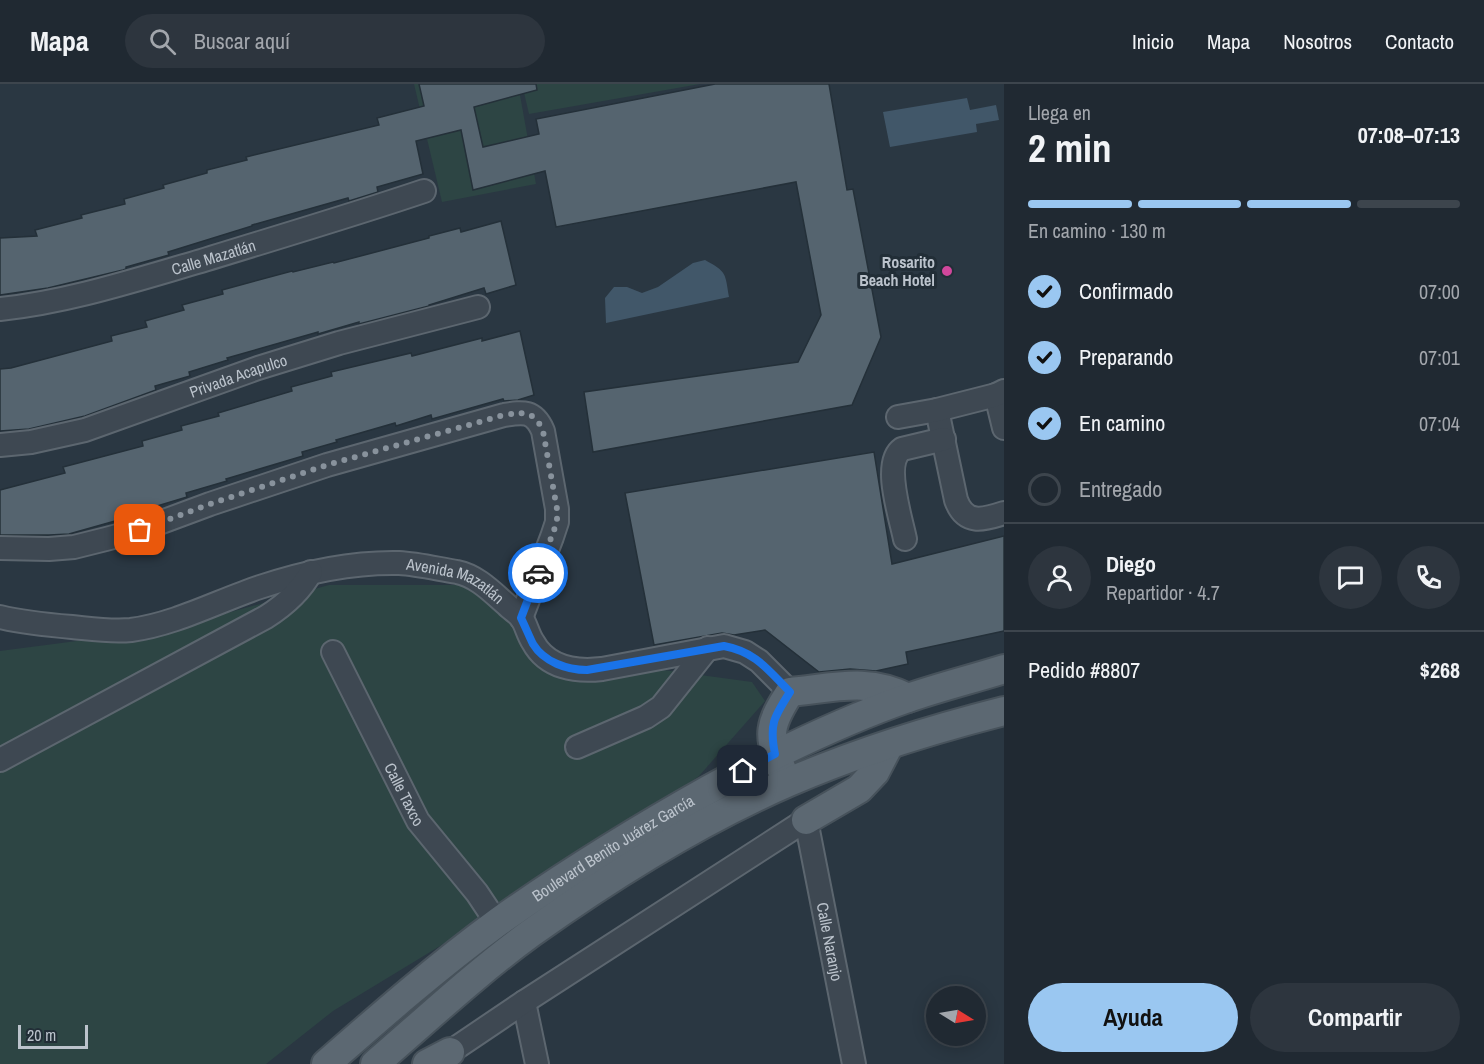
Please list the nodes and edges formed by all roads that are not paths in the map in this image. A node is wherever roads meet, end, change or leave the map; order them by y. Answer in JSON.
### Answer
{"nodes":[{"id":1,"x":424,"y":191,"type":"dead end"},
{"id":2,"x":478,"y":307,"type":"dead end"},
{"id":3,"x":0,"y":309,"type":"edge"},
{"id":4,"x":1000,"y":393,"type":"edge"},
{"id":5,"x":937,"y":410,"type":"junction"},
{"id":6,"x":898,"y":417,"type":"dead end"},
{"id":7,"x":1004,"y":429,"type":"edge"},
{"id":8,"x":944,"y":439,"type":"junction"},
{"id":9,"x":0,"y":445,"type":"edge"},
{"id":10,"x":1004,"y":513,"type":"edge"},
{"id":11,"x":905,"y":539,"type":"dead end"},
{"id":12,"x":0,"y":549,"type":"edge"},
{"id":13,"x":311,"y":572,"type":"junction"},
{"id":14,"x":0,"y":617,"type":"edge"},
{"id":15,"x":521,"y":618,"type":"junction"},
{"id":16,"x":708,"y":648,"type":"junction"},
{"id":17,"x":333,"y":652,"type":"dead end"},
{"id":18,"x":1004,"y":669,"type":"edge"},
{"id":19,"x":790,"y":692,"type":"junction"},
{"id":20,"x":908,"y":698,"type":"junction"},
{"id":21,"x":1004,"y":711,"type":"edge"},
{"id":22,"x":889,"y":745,"type":"junction"},
{"id":23,"x":577,"y":747,"type":"dead end"},
{"id":24,"x":775,"y":754,"type":"junction"},
{"id":25,"x":0,"y":760,"type":"edge"},
{"id":26,"x":788,"y":782,"type":"junction"},
{"id":27,"x":806,"y":820,"type":"junction"},
{"id":28,"x":497,"y":923,"type":"junction"},
{"id":29,"x":524,"y":1002,"type":"junction"},
{"id":30,"x":438,"y":1058,"type":"edge"},
{"id":31,"x":326,"y":1064,"type":"edge"},
{"id":32,"x":375,"y":1064,"type":"edge"},
{"id":33,"x":537,"y":1064,"type":"edge"},
{"id":34,"x":854,"y":1064,"type":"edge"}],
"edges":[{"from":1,"to":3,"type":"street","name":"Calle Mazatlán"},
{"from":2,"to":9,"type":"street","name":"Privada Acapulco"},
{"from":4,"to":5,"type":"street"},
{"from":4,"to":7,"type":"street"},
{"from":5,"to":6,"type":"street"},
{"from":5,"to":8,"type":"street"},
{"from":8,"to":10,"type":"street"},
{"from":8,"to":11,"type":"street"},
{"from":12,"to":15,"type":"street"},
{"from":13,"to":14,"type":"street","name":"Avenida Mazatlán"},
{"from":13,"to":15,"type":"street","name":"Avenida Mazatlán"},
{"from":13,"to":25,"type":"street"},
{"from":15,"to":16,"type":"street","name":"Avenida Mazatlán"},
{"from":16,"to":19,"type":"street","name":"Avenida Mazatlán"},
{"from":16,"to":23,"type":"street"},
{"from":17,"to":28,"type":"street","name":"Calle Taxco"},
{"from":18,"to":20,"type":"main road","name":"Boulevard Benito Juárez García"},
{"from":19,"to":20,"type":"main road"},
{"from":19,"to":24,"type":"main road"},
{"from":20,"to":24,"type":"main road","name":"Boulevard Benito Juárez García"},
{"from":21,"to":22,"type":"main road","name":"Boulevard Benito Juárez García"},
{"from":22,"to":26,"type":"main road","name":"Boulevard Benito Juárez García"},
{"from":22,"to":27,"type":"main road"},
{"from":24,"to":26,"type":"main road"},
{"from":24,"to":28,"type":"main road","name":"Boulevard Benito Juárez García"},
{"from":26,"to":32,"type":"main road","name":"Boulevard Benito Juárez García"},
{"from":27,"to":29,"type":"street"},
{"from":27,"to":34,"type":"street","name":"Calle Naranjo"},
{"from":28,"to":31,"type":"main road","name":"Boulevard Benito Juárez García"},
{"from":29,"to":30,"type":"street"},
{"from":29,"to":33,"type":"street"}]}
